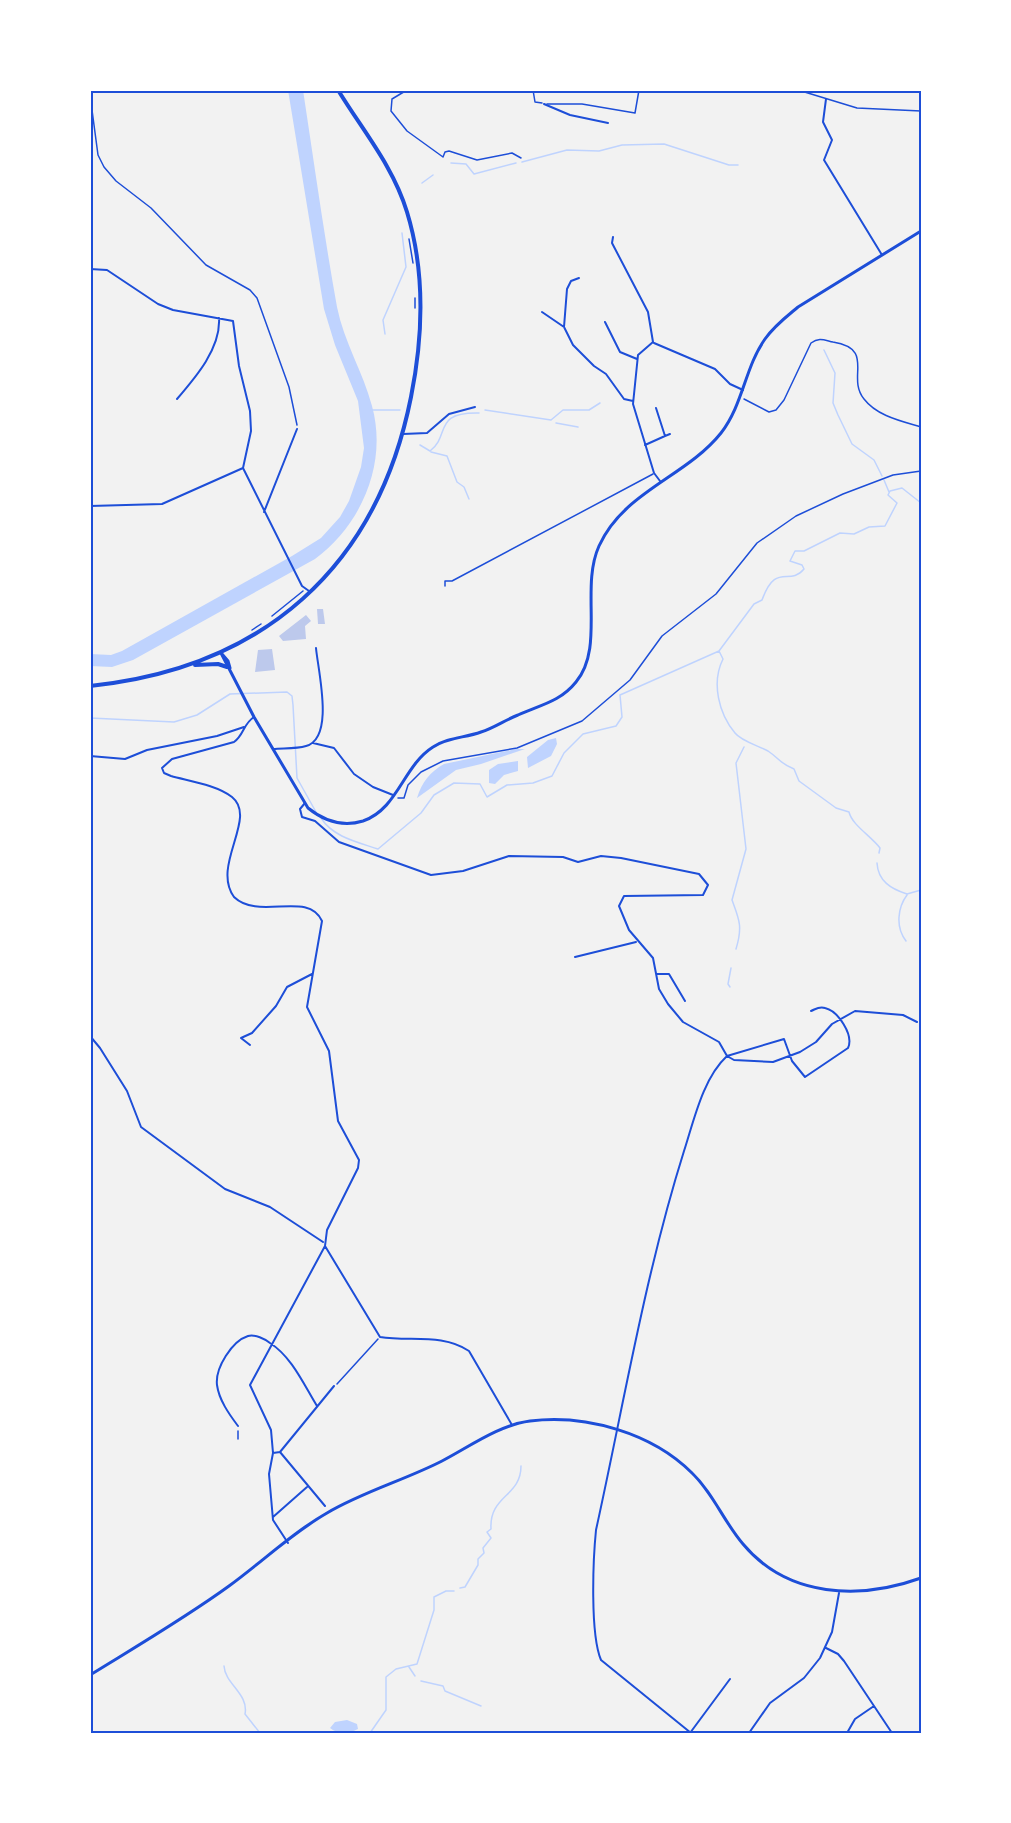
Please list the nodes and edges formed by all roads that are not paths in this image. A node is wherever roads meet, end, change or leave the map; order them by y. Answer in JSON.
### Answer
{"nodes":[{"id":1,"x":338,"y":90,"type":"edge"},
{"id":2,"x":407,"y":90,"type":"edge"},
{"id":3,"x":533,"y":90,"type":"edge"},
{"id":4,"x":639,"y":90,"type":"edge"},
{"id":5,"x":798,"y":90,"type":"edge"},
{"id":6,"x":826,"y":99,"type":"junction"},
{"id":7,"x":544,"y":104,"type":"junction"},
{"id":8,"x":921,"y":111,"type":"edge"},
{"id":9,"x":608,"y":123,"type":"dead end"},
{"id":10,"x":521,"y":158,"type":"dead end"},
{"id":11,"x":921,"y":231,"type":"edge"},
{"id":12,"x":613,"y":237,"type":"dead end"},
{"id":13,"x":882,"y":255,"type":"junction"},
{"id":14,"x":90,"y":269,"type":"edge"},
{"id":15,"x":579,"y":278,"type":"dead end"},
{"id":16,"x":542,"y":312,"type":"dead end"},
{"id":17,"x":219,"y":318,"type":"junction"},
{"id":18,"x":605,"y":322,"type":"dead end"},
{"id":19,"x":564,"y":327,"type":"junction"},
{"id":20,"x":653,"y":342,"type":"junction"},
{"id":21,"x":637,"y":360,"type":"junction"},
{"id":22,"x":743,"y":390,"type":"junction"},
{"id":23,"x":177,"y":399,"type":"dead end"},
{"id":24,"x":633,"y":401,"type":"junction"},
{"id":25,"x":475,"y":407,"type":"dead end"},
{"id":26,"x":656,"y":408,"type":"dead end"},
{"id":27,"x":297,"y":429,"type":"road end"},
{"id":28,"x":403,"y":434,"type":"junction"},
{"id":29,"x":670,"y":434,"type":"dead end"},
{"id":30,"x":664,"y":436,"type":"junction"},
{"id":31,"x":645,"y":445,"type":"junction"},
{"id":32,"x":243,"y":468,"type":"junction"},
{"id":33,"x":654,"y":473,"type":"junction"},
{"id":34,"x":660,"y":481,"type":"junction"},
{"id":35,"x":90,"y":506,"type":"edge"},
{"id":36,"x":264,"y":512,"type":"junction"},
{"id":37,"x":445,"y":586,"type":"dead end"},
{"id":38,"x":310,"y":591,"type":"junction"},
{"id":39,"x":316,"y":648,"type":"dead end"},
{"id":40,"x":221,"y":652,"type":"junction"},
{"id":41,"x":188,"y":666,"type":"junction"},
{"id":42,"x":228,"y":669,"type":"junction"},
{"id":43,"x":90,"y":686,"type":"edge"},
{"id":44,"x":324,"y":692,"type":"dead end"},
{"id":45,"x":322,"y":698,"type":"junction"},
{"id":46,"x":254,"y":717,"type":"junction"},
{"id":47,"x":244,"y":727,"type":"junction"},
{"id":48,"x":314,"y":743,"type":"junction"},
{"id":49,"x":273,"y":749,"type":"junction"},
{"id":50,"x":90,"y":756,"type":"edge"},
{"id":51,"x":395,"y":795,"type":"junction"},
{"id":52,"x":304,"y":803,"type":"junction"},
{"id":53,"x":637,"y":941,"type":"junction"},
{"id":54,"x":575,"y":957,"type":"dead end"},
{"id":55,"x":312,"y":974,"type":"junction"},
{"id":56,"x":657,"y":974,"type":"junction"},
{"id":57,"x":685,"y":1001,"type":"dead end"},
{"id":58,"x":811,"y":1011,"type":"dead end"},
{"id":59,"x":839,"y":1019,"type":"junction"},
{"id":60,"x":917,"y":1022,"type":"dead end"},
{"id":61,"x":90,"y":1036,"type":"edge"},
{"id":62,"x":250,"y":1045,"type":"dead end"},
{"id":63,"x":727,"y":1056,"type":"junction"},
{"id":64,"x":790,"y":1056,"type":"junction"},
{"id":65,"x":324,"y":1244,"type":"junction"},
{"id":66,"x":271,"y":1344,"type":"junction"},
{"id":67,"x":334,"y":1386,"type":"road end"},
{"id":68,"x":317,"y":1406,"type":"junction"},
{"id":69,"x":238,"y":1426,"type":"road end"},
{"id":70,"x":513,"y":1426,"type":"junction"},
{"id":71,"x":618,"y":1431,"type":"junction"},
{"id":72,"x":280,"y":1452,"type":"junction"},
{"id":73,"x":273,"y":1453,"type":"junction"},
{"id":74,"x":308,"y":1486,"type":"junction"},
{"id":75,"x":325,"y":1506,"type":"dead end"},
{"id":76,"x":273,"y":1516,"type":"junction"},
{"id":77,"x":288,"y":1542,"type":"junction"},
{"id":78,"x":921,"y":1578,"type":"edge"},
{"id":79,"x":840,"y":1593,"type":"junction"},
{"id":80,"x":826,"y":1648,"type":"junction"},
{"id":81,"x":90,"y":1675,"type":"edge"},
{"id":82,"x":730,"y":1678,"type":"dead end"},
{"id":83,"x":875,"y":1705,"type":"junction"},
{"id":84,"x":691,"y":1733,"type":"edge"},
{"id":85,"x":749,"y":1733,"type":"edge"},
{"id":86,"x":847,"y":1733,"type":"edge"},
{"id":87,"x":892,"y":1733,"type":"edge"}],
"edges":[{"from":1,"to":28,"type":"main road"},
{"from":2,"to":10,"type":"lane"},
{"from":3,"to":7,"type":"lane"},
{"from":4,"to":7,"type":"lane"},
{"from":5,"to":6,"type":"lane"},
{"from":6,"to":8,"type":"lane"},
{"from":6,"to":13,"type":"street"},
{"from":7,"to":9,"type":"street"},
{"from":11,"to":13,"type":"street"},
{"from":12,"to":20,"type":"street"},
{"from":13,"to":22,"type":"street"},
{"from":14,"to":17,"type":"street"},
{"from":15,"to":19,"type":"street"},
{"from":16,"to":19,"type":"street"},
{"from":17,"to":23,"type":"street"},
{"from":17,"to":32,"type":"street"},
{"from":18,"to":21,"type":"street"},
{"from":19,"to":24,"type":"street"},
{"from":20,"to":21,"type":"street"},
{"from":20,"to":22,"type":"street"},
{"from":21,"to":24,"type":"street"},
{"from":22,"to":34,"type":"street"},
{"from":24,"to":31,"type":"street"},
{"from":25,"to":28,"type":"street"},
{"from":26,"to":30,"type":"street"},
{"from":27,"to":36,"type":"street"},
{"from":28,"to":38,"type":"main road"},
{"from":29,"to":30,"type":"street"},
{"from":30,"to":31,"type":"street"},
{"from":31,"to":33,"type":"street"},
{"from":32,"to":35,"type":"street"},
{"from":32,"to":36,"type":"street"},
{"from":33,"to":34,"type":"street"},
{"from":33,"to":37,"type":"lane"},
{"from":34,"to":51,"type":"street"},
{"from":36,"to":38,"type":"street"},
{"from":38,"to":40,"type":"main road"},
{"from":39,"to":45,"type":"street"},
{"from":40,"to":41,"type":"main road"},
{"from":40,"to":42,"type":"street"},
{"from":41,"to":42,"type":"main road"},
{"from":41,"to":43,"type":"main road"},
{"from":42,"to":46,"type":"street"},
{"from":44,"to":45,"type":"street"},
{"from":45,"to":48,"type":"street"},
{"from":46,"to":47,"type":"street"},
{"from":46,"to":49,"type":"street"},
{"from":47,"to":50,"type":"street"},
{"from":47,"to":55,"type":"street"},
{"from":48,"to":49,"type":"street"},
{"from":48,"to":51,"type":"street"},
{"from":49,"to":52,"type":"street"},
{"from":51,"to":52,"type":"street"},
{"from":52,"to":53,"type":"street"},
{"from":53,"to":54,"type":"street"},
{"from":53,"to":56,"type":"street"},
{"from":55,"to":62,"type":"street"},
{"from":55,"to":65,"type":"street"},
{"from":56,"to":57,"type":"street"},
{"from":56,"to":63,"type":"street"},
{"from":58,"to":59,"type":"street"},
{"from":59,"to":60,"type":"street"},
{"from":59,"to":64,"type":"street"},
{"from":59,"to":64,"type":"street"},
{"from":61,"to":65,"type":"street"},
{"from":63,"to":64,"type":"street"},
{"from":63,"to":64,"type":"street"},
{"from":63,"to":71,"type":"street"},
{"from":65,"to":66,"type":"street"},
{"from":65,"to":70,"type":"street"},
{"from":66,"to":68,"type":"street"},
{"from":66,"to":69,"type":"street"},
{"from":66,"to":73,"type":"street"},
{"from":67,"to":68,"type":"street"},
{"from":68,"to":72,"type":"street"},
{"from":70,"to":71,"type":"street"},
{"from":70,"to":77,"type":"street"},
{"from":71,"to":79,"type":"street"},
{"from":71,"to":84,"type":"street"},
{"from":72,"to":73,"type":"street"},
{"from":72,"to":74,"type":"street"},
{"from":73,"to":76,"type":"street"},
{"from":74,"to":75,"type":"street"},
{"from":74,"to":76,"type":"street"},
{"from":76,"to":77,"type":"street"},
{"from":77,"to":81,"type":"street"},
{"from":78,"to":79,"type":"street"},
{"from":79,"to":80,"type":"street"},
{"from":80,"to":83,"type":"street"},
{"from":80,"to":85,"type":"street"},
{"from":82,"to":84,"type":"street"},
{"from":83,"to":86,"type":"street"},
{"from":83,"to":87,"type":"street"}]}
